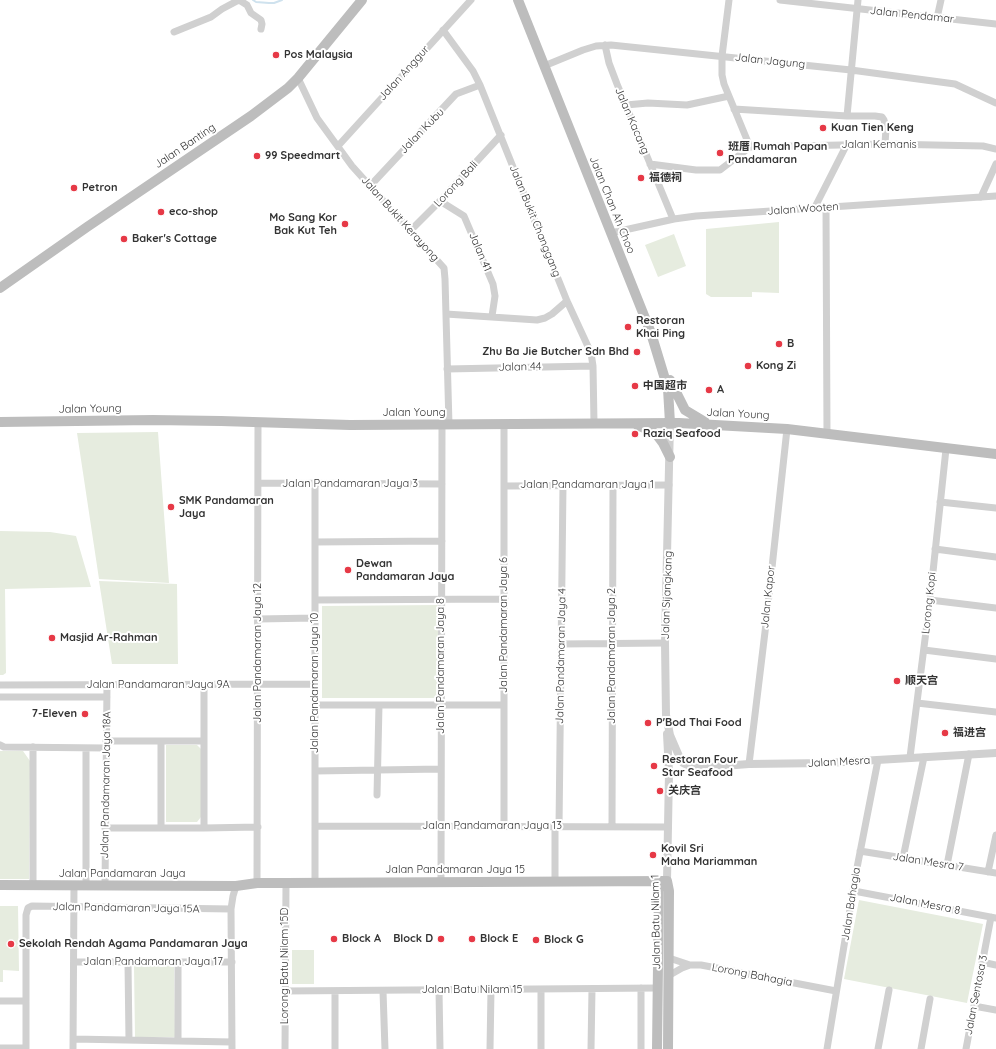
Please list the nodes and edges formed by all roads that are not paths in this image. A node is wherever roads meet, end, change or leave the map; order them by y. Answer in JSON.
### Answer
{"nodes":[{"id":1,"x":362,"y":0,"type":"edge"},
{"id":2,"x":471,"y":0,"type":"edge"},
{"id":3,"x":728,"y":0,"type":"edge"},
{"id":4,"x":780,"y":0,"type":"edge"},
{"id":5,"x":858,"y":0,"type":"edge"},
{"id":6,"x":942,"y":0,"type":"edge"},
{"id":7,"x":520,"y":2,"type":"edge"},
{"id":8,"x":857,"y":9,"type":"junction"},
{"id":9,"x":937,"y":18,"type":"junction"},
{"id":10,"x":996,"y":24,"type":"edge"},
{"id":11,"x":261,"y":30,"type":"dead end"},
{"id":12,"x":443,"y":30,"type":"junction"},
{"id":13,"x":174,"y":32,"type":"dead end"},
{"id":14,"x":605,"y":45,"type":"junction"},
{"id":15,"x":722,"y":56,"type":"junction"},
{"id":16,"x":544,"y":66,"type":"junction"},
{"id":17,"x":851,"y":70,"type":"junction"},
{"id":18,"x":298,"y":78,"type":"junction"},
{"id":19,"x":480,"y":85,"type":"junction"},
{"id":20,"x":729,"y":96,"type":"junction"},
{"id":21,"x":996,"y":103,"type":"edge"},
{"id":22,"x":626,"y":106,"type":"junction"},
{"id":23,"x":734,"y":109,"type":"junction"},
{"id":24,"x":847,"y":116,"type":"junction"},
{"id":25,"x":501,"y":135,"type":"junction"},
{"id":26,"x":847,"y":144,"type":"junction"},
{"id":27,"x":885,"y":144,"type":"junction"},
{"id":28,"x":338,"y":146,"type":"junction"},
{"id":29,"x":750,"y":147,"type":"junction"},
{"id":30,"x":996,"y":149,"type":"edge"},
{"id":31,"x":650,"y":164,"type":"junction"},
{"id":32,"x":996,"y":164,"type":"edge"},
{"id":33,"x":370,"y":186,"type":"junction"},
{"id":34,"x":996,"y":196,"type":"edge"},
{"id":35,"x":981,"y":197,"type":"junction"},
{"id":36,"x":440,"y":201,"type":"junction"},
{"id":37,"x":826,"y":208,"type":"junction"},
{"id":38,"x":814,"y":209,"type":"junction"},
{"id":39,"x":673,"y":219,"type":"junction"},
{"id":40,"x":410,"y":230,"type":"junction"},
{"id":41,"x":611,"y":234,"type":"junction"},
{"id":42,"x":0,"y":288,"type":"edge"},
{"id":43,"x":567,"y":301,"type":"junction"},
{"id":44,"x":446,"y":314,"type":"junction"},
{"id":45,"x":492,"y":316,"type":"junction"},
{"id":46,"x":659,"y":357,"type":"junction"},
{"id":47,"x":593,"y":366,"type":"junction"},
{"id":48,"x":447,"y":369,"type":"junction"},
{"id":49,"x":0,"y":422,"type":"edge"},
{"id":50,"x":258,"y":423,"type":"junction"},
{"id":51,"x":594,"y":423,"type":"junction"},
{"id":52,"x":629,"y":423,"type":"junction"},
{"id":53,"x":670,"y":423,"type":"junction"},
{"id":54,"x":504,"y":424,"type":"junction"},
{"id":55,"x":709,"y":424,"type":"junction"},
{"id":56,"x":445,"y":425,"type":"junction"},
{"id":57,"x":787,"y":429,"type":"junction"},
{"id":58,"x":827,"y":434,"type":"junction"},
{"id":59,"x":946,"y":449,"type":"junction"},
{"id":60,"x":996,"y":454,"type":"edge"},
{"id":61,"x":670,"y":457,"type":"junction"},
{"id":62,"x":258,"y":483,"type":"junction"},
{"id":63,"x":315,"y":484,"type":"junction"},
{"id":64,"x":442,"y":484,"type":"junction"},
{"id":65,"x":563,"y":485,"type":"junction"},
{"id":66,"x":613,"y":485,"type":"junction"},
{"id":67,"x":669,"y":485,"type":"junction"},
{"id":68,"x":504,"y":486,"type":"junction"},
{"id":69,"x":940,"y":502,"type":"junction"},
{"id":70,"x":996,"y":508,"type":"edge"},
{"id":71,"x":442,"y":541,"type":"junction"},
{"id":72,"x":315,"y":542,"type":"junction"},
{"id":73,"x":935,"y":549,"type":"junction"},
{"id":74,"x":996,"y":557,"type":"edge"},
{"id":75,"x":315,"y":600,"type":"junction"},
{"id":76,"x":441,"y":600,"type":"junction"},
{"id":77,"x":504,"y":600,"type":"junction"},
{"id":78,"x":930,"y":600,"type":"junction"},
{"id":79,"x":996,"y":608,"type":"edge"},
{"id":80,"x":315,"y":618,"type":"junction"},
{"id":81,"x":258,"y":619,"type":"junction"},
{"id":82,"x":612,"y":643,"type":"junction"},
{"id":83,"x":665,"y":643,"type":"junction"},
{"id":84,"x":561,"y":644,"type":"junction"},
{"id":85,"x":924,"y":650,"type":"junction"},
{"id":86,"x":996,"y":659,"type":"edge"},
{"id":87,"x":258,"y":684,"type":"junction"},
{"id":88,"x":315,"y":684,"type":"junction"},
{"id":89,"x":0,"y":685,"type":"edge"},
{"id":90,"x":107,"y":685,"type":"junction"},
{"id":91,"x":204,"y":685,"type":"junction"},
{"id":92,"x":0,"y":697,"type":"edge"},
{"id":93,"x":107,"y":697,"type":"junction"},
{"id":94,"x":917,"y":703,"type":"junction"},
{"id":95,"x":315,"y":705,"type":"junction"},
{"id":96,"x":379,"y":705,"type":"junction"},
{"id":97,"x":441,"y":705,"type":"junction"},
{"id":98,"x":504,"y":705,"type":"junction"},
{"id":99,"x":996,"y":712,"type":"edge"},
{"id":100,"x":667,"y":723,"type":"junction"},
{"id":101,"x":161,"y":741,"type":"junction"},
{"id":102,"x":203,"y":741,"type":"junction"},
{"id":103,"x":106,"y":745,"type":"junction"},
{"id":104,"x":2,"y":746,"type":"edge"},
{"id":105,"x":33,"y":747,"type":"junction"},
{"id":106,"x":86,"y":748,"type":"junction"},
{"id":107,"x":996,"y":753,"type":"edge"},
{"id":108,"x":969,"y":754,"type":"junction"},
{"id":109,"x":924,"y":756,"type":"junction"},
{"id":110,"x":910,"y":758,"type":"junction"},
{"id":111,"x":878,"y":760,"type":"junction"},
{"id":112,"x":683,"y":763,"type":"joint"},
{"id":113,"x":749,"y":764,"type":"junction"},
{"id":114,"x":441,"y":769,"type":"junction"},
{"id":115,"x":378,"y":770,"type":"junction"},
{"id":116,"x":315,"y":771,"type":"junction"},
{"id":117,"x":377,"y":795,"type":"dead end"},
{"id":118,"x":315,"y":826,"type":"junction"},
{"id":119,"x":441,"y":826,"type":"junction"},
{"id":120,"x":504,"y":826,"type":"junction"},
{"id":121,"x":258,"y":827,"type":"junction"},
{"id":122,"x":557,"y":827,"type":"junction"},
{"id":123,"x":612,"y":827,"type":"junction"},
{"id":124,"x":668,"y":827,"type":"junction"},
{"id":125,"x":105,"y":828,"type":"junction"},
{"id":126,"x":160,"y":828,"type":"junction"},
{"id":127,"x":204,"y":828,"type":"junction"},
{"id":128,"x":996,"y":835,"type":"edge"},
{"id":129,"x":860,"y":851,"type":"junction"},
{"id":130,"x":903,"y":858,"type":"junction"},
{"id":131,"x":947,"y":865,"type":"junction"},
{"id":132,"x":992,"y":873,"type":"edge"},
{"id":133,"x":663,"y":881,"type":"junction"},
{"id":134,"x":441,"y":882,"type":"junction"},
{"id":135,"x":555,"y":882,"type":"junction"},
{"id":136,"x":258,"y":883,"type":"junction"},
{"id":137,"x":286,"y":883,"type":"junction"},
{"id":138,"x":315,"y":883,"type":"junction"},
{"id":139,"x":0,"y":885,"type":"edge"},
{"id":140,"x":33,"y":885,"type":"junction"},
{"id":141,"x":74,"y":886,"type":"junction"},
{"id":142,"x":86,"y":886,"type":"junction"},
{"id":143,"x":105,"y":886,"type":"junction"},
{"id":144,"x":240,"y":886,"type":"junction"},
{"id":145,"x":854,"y":891,"type":"junction"},
{"id":146,"x":74,"y":907,"type":"junction"},
{"id":147,"x":231,"y":909,"type":"junction"},
{"id":148,"x":993,"y":917,"type":"edge"},
{"id":149,"x":669,"y":958,"type":"junction"},
{"id":150,"x":74,"y":962,"type":"junction"},
{"id":151,"x":232,"y":962,"type":"junction"},
{"id":152,"x":982,"y":962,"type":"junction"},
{"id":153,"x":128,"y":963,"type":"junction"},
{"id":154,"x":178,"y":963,"type":"junction"},
{"id":155,"x":690,"y":965,"type":"junction"},
{"id":156,"x":996,"y":965,"type":"edge"},
{"id":157,"x":668,"y":976,"type":"junction"},
{"id":158,"x":641,"y":988,"type":"junction"},
{"id":159,"x":658,"y":988,"type":"junction"},
{"id":160,"x":541,"y":989,"type":"junction"},
{"id":161,"x":592,"y":989,"type":"junction"},
{"id":162,"x":439,"y":990,"type":"junction"},
{"id":163,"x":491,"y":990,"type":"junction"},
{"id":164,"x":888,"y":990,"type":"dead end"},
{"id":165,"x":286,"y":991,"type":"junction"},
{"id":166,"x":335,"y":991,"type":"junction"},
{"id":167,"x":383,"y":991,"type":"junction"},
{"id":168,"x":836,"y":991,"type":"junction"},
{"id":169,"x":930,"y":999,"type":"dead end"},
{"id":170,"x":0,"y":1001,"type":"edge"},
{"id":171,"x":26,"y":1001,"type":"junction"},
{"id":172,"x":974,"y":1006,"type":"junction"},
{"id":173,"x":996,"y":1010,"type":"edge"},
{"id":174,"x":73,"y":1039,"type":"junction"},
{"id":175,"x":130,"y":1040,"type":"junction"},
{"id":176,"x":178,"y":1041,"type":"junction"},
{"id":177,"x":232,"y":1045,"type":"edge"},
{"id":178,"x":0,"y":1048,"type":"edge"},
{"id":179,"x":26,"y":1049,"type":"edge"},
{"id":180,"x":73,"y":1049,"type":"edge"},
{"id":181,"x":285,"y":1049,"type":"edge"},
{"id":182,"x":335,"y":1049,"type":"edge"},
{"id":183,"x":385,"y":1049,"type":"edge"},
{"id":184,"x":440,"y":1049,"type":"edge"},
{"id":185,"x":490,"y":1049,"type":"edge"},
{"id":186,"x":541,"y":1049,"type":"edge"},
{"id":187,"x":591,"y":1049,"type":"edge"},
{"id":188,"x":641,"y":1049,"type":"edge"},
{"id":189,"x":657,"y":1049,"type":"edge"},
{"id":190,"x":668,"y":1049,"type":"edge"},
{"id":191,"x":827,"y":1049,"type":"edge"},
{"id":192,"x":878,"y":1049,"type":"edge"},
{"id":193,"x":921,"y":1049,"type":"edge"},
{"id":194,"x":966,"y":1049,"type":"edge"}],
"edges":[{"from":1,"to":18,"type":"main road","name":"Jalan Banting"},
{"from":2,"to":12,"type":"street","name":"Jalan Anggur"},
{"from":3,"to":15,"type":"street"},
{"from":4,"to":8,"type":"street","name":"Jalan Pendamar"},
{"from":5,"to":8,"type":"street"},
{"from":6,"to":9,"type":"street"},
{"from":7,"to":16,"type":"main road","name":"Jalan Chan Ah Choo"},
{"from":8,"to":9,"type":"street","name":"Jalan Pendamar"},
{"from":8,"to":17,"type":"street"},
{"from":9,"to":10,"type":"street","name":"Jalan Pendamar"},
{"from":11,"to":13,"type":"street"},
{"from":12,"to":19,"type":"street","name":"Jalan Bukit Changgang"},
{"from":12,"to":28,"type":"street","name":"Jalan Anggur"},
{"from":14,"to":15,"type":"street","name":"Jalan Jagung"},
{"from":14,"to":16,"type":"street","name":"Jalan Jagung"},
{"from":14,"to":22,"type":"street","name":"Jalan Kacang"},
{"from":15,"to":17,"type":"street","name":"Jalan Jagung"},
{"from":15,"to":20,"type":"street"},
{"from":16,"to":41,"type":"main road","name":"Jalan Chan Ah Choo"},
{"from":17,"to":21,"type":"street","name":"Jalan Jagung"},
{"from":17,"to":24,"type":"street"},
{"from":18,"to":28,"type":"street","name":"Jalan Bukit Kerayong"},
{"from":18,"to":42,"type":"main road","name":"Jalan Banting"},
{"from":19,"to":25,"type":"street","name":"Jalan Bukit Changgang"},
{"from":19,"to":33,"type":"street","name":"Jalan Kubu"},
{"from":20,"to":22,"type":"street"},
{"from":20,"to":23,"type":"street"},
{"from":22,"to":31,"type":"street","name":"Jalan Kacang"},
{"from":23,"to":24,"type":"street"},
{"from":23,"to":29,"type":"street"},
{"from":24,"to":27,"type":"street"},
{"from":25,"to":36,"type":"street","name":"Lorong Bali"},
{"from":25,"to":43,"type":"street","name":"Jalan Bukit Changgang"},
{"from":26,"to":27,"type":"street","name":"Jalan Kemanis"},
{"from":26,"to":29,"type":"street","name":"Jalan Kemanis"},
{"from":26,"to":38,"type":"street"},
{"from":27,"to":30,"type":"street","name":"Jalan Kemanis"},
{"from":28,"to":33,"type":"street","name":"Jalan Bukit Kerayong"},
{"from":29,"to":31,"type":"street"},
{"from":31,"to":39,"type":"street","name":"Jalan Kacang"},
{"from":32,"to":35,"type":"street"},
{"from":33,"to":40,"type":"street","name":"Jalan Bukit Kerayong"},
{"from":34,"to":35,"type":"street","name":"Jalan Wooten"},
{"from":35,"to":37,"type":"street","name":"Jalan Wooten"},
{"from":36,"to":40,"type":"street","name":"Lorong Bali"},
{"from":36,"to":45,"type":"street","name":"Jalan 41"},
{"from":37,"to":38,"type":"street","name":"Jalan Wooten"},
{"from":37,"to":58,"type":"street"},
{"from":38,"to":39,"type":"street","name":"Jalan Wooten"},
{"from":39,"to":41,"type":"street","name":"Jalan Wooten"},
{"from":40,"to":44,"type":"street","name":"Jalan Bukit Kerayong"},
{"from":41,"to":46,"type":"main road","name":"Jalan Chan Ah Choo"},
{"from":43,"to":45,"type":"street"},
{"from":43,"to":47,"type":"street","name":"Jalan Bukit Changgang"},
{"from":44,"to":45,"type":"street"},
{"from":44,"to":48,"type":"street","name":"Jalan Bukit Kerayong"},
{"from":46,"to":53,"type":"main road","name":"Jalan Chan Ah Choo"},
{"from":46,"to":55,"type":"main road"},
{"from":47,"to":48,"type":"street","name":"Jalan 44"},
{"from":47,"to":51,"type":"street","name":"Jalan Bukit Changgang"},
{"from":48,"to":56,"type":"street","name":"Jalan Bukit Kerayong"},
{"from":49,"to":50,"type":"main road","name":"Jalan Young"},
{"from":50,"to":56,"type":"main road","name":"Jalan Young"},
{"from":50,"to":62,"type":"street","name":"Jalan Pandamaran Jaya 12"},
{"from":51,"to":52,"type":"main road","name":"Jalan Young"},
{"from":51,"to":54,"type":"main road","name":"Jalan Young"},
{"from":52,"to":53,"type":"main road","name":"Jalan Young"},
{"from":52,"to":61,"type":"main road"},
{"from":53,"to":55,"type":"main road","name":"Jalan Young"},
{"from":53,"to":61,"type":"street","name":"Jalan Sijangkang"},
{"from":54,"to":56,"type":"main road","name":"Jalan Young"},
{"from":54,"to":68,"type":"street","name":"Jalan Pandamaran Jaya 6"},
{"from":55,"to":57,"type":"main road","name":"Jalan Young"},
{"from":56,"to":64,"type":"street","name":"Jalan Pandamaran Jaya 8"},
{"from":57,"to":58,"type":"main road","name":"Jalan Young"},
{"from":57,"to":113,"type":"street","name":"Jalan Kapor"},
{"from":58,"to":59,"type":"main road","name":"Jalan Young"},
{"from":59,"to":60,"type":"main road","name":"Jalan Young"},
{"from":59,"to":69,"type":"street","name":"Lorong Kopi"},
{"from":61,"to":67,"type":"street","name":"Jalan Sijangkang"},
{"from":62,"to":63,"type":"street","name":"Jalan Pandamaran Jaya 3"},
{"from":62,"to":81,"type":"street","name":"Jalan Pandamaran Jaya 12"},
{"from":63,"to":64,"type":"street","name":"Jalan Pandamaran Jaya 3"},
{"from":63,"to":72,"type":"street","name":"Jalan Pandamaran Jaya 10"},
{"from":64,"to":71,"type":"street","name":"Jalan Pandamaran Jaya 8"},
{"from":65,"to":66,"type":"street","name":"Jalan Pandamaran Jaya 1"},
{"from":65,"to":68,"type":"street","name":"Jalan Pandamaran Jaya 1"},
{"from":65,"to":84,"type":"street","name":"Jalan Pandamaran Jaya 4"},
{"from":66,"to":67,"type":"street","name":"Jalan Pandamaran Jaya 1"},
{"from":66,"to":82,"type":"street","name":"Jalan Pandamaran Jaya 2"},
{"from":67,"to":83,"type":"street","name":"Jalan Sijangkang"},
{"from":68,"to":77,"type":"street","name":"Jalan Pandamaran Jaya 6"},
{"from":69,"to":70,"type":"street"},
{"from":69,"to":73,"type":"street","name":"Lorong Kopi"},
{"from":71,"to":72,"type":"street"},
{"from":71,"to":76,"type":"street","name":"Jalan Pandamaran Jaya 8"},
{"from":72,"to":75,"type":"street","name":"Jalan Pandamaran Jaya 10"},
{"from":73,"to":74,"type":"street"},
{"from":73,"to":78,"type":"street","name":"Lorong Kopi"},
{"from":75,"to":76,"type":"street"},
{"from":75,"to":80,"type":"street","name":"Jalan Pandamaran Jaya 10"},
{"from":76,"to":77,"type":"street"},
{"from":76,"to":97,"type":"street","name":"Jalan Pandamaran Jaya 8"},
{"from":77,"to":98,"type":"street","name":"Jalan Pandamaran Jaya 6"},
{"from":78,"to":79,"type":"street"},
{"from":78,"to":85,"type":"street","name":"Lorong Kopi"},
{"from":80,"to":81,"type":"street"},
{"from":80,"to":88,"type":"street","name":"Jalan Pandamaran Jaya 10"},
{"from":81,"to":87,"type":"street","name":"Jalan Pandamaran Jaya 12"},
{"from":82,"to":83,"type":"street"},
{"from":82,"to":84,"type":"street"},
{"from":82,"to":123,"type":"street","name":"Jalan Pandamaran Jaya 2"},
{"from":83,"to":100,"type":"street","name":"Jalan Sijangkang"},
{"from":84,"to":122,"type":"street","name":"Jalan Pandamaran Jaya 4"},
{"from":85,"to":86,"type":"street"},
{"from":85,"to":94,"type":"street","name":"Lorong Kopi"},
{"from":87,"to":88,"type":"street","name":"Jalan Pandamaran Jaya 9A"},
{"from":87,"to":91,"type":"street","name":"Jalan Pandamaran Jaya 9A"},
{"from":87,"to":121,"type":"street","name":"Jalan Pandamaran Jaya 12"},
{"from":88,"to":95,"type":"street","name":"Jalan Pandamaran Jaya 10"},
{"from":89,"to":90,"type":"street","name":"Jalan Pandamaran Jaya 9A"},
{"from":90,"to":91,"type":"street","name":"Jalan Pandamaran Jaya 9A"},
{"from":90,"to":93,"type":"street","name":"Jalan Pandamaran Jaya 18A"},
{"from":91,"to":102,"type":"street"},
{"from":92,"to":93,"type":"street"},
{"from":93,"to":103,"type":"street","name":"Jalan Pandamaran Jaya 18A"},
{"from":94,"to":99,"type":"street"},
{"from":94,"to":110,"type":"street","name":"Lorong Kopi"},
{"from":95,"to":96,"type":"street"},
{"from":95,"to":116,"type":"street","name":"Jalan Pandamaran Jaya 10"},
{"from":96,"to":97,"type":"street"},
{"from":96,"to":115,"type":"street"},
{"from":97,"to":98,"type":"street"},
{"from":97,"to":114,"type":"street","name":"Jalan Pandamaran Jaya 8"},
{"from":98,"to":120,"type":"street","name":"Jalan Pandamaran Jaya 6"},
{"from":100,"to":112,"type":"street","name":"Jalan Sijangkang"},
{"from":100,"to":124,"type":"street","name":"Jalan Batu Nilam 1"},
{"from":101,"to":102,"type":"street"},
{"from":101,"to":103,"type":"street"},
{"from":101,"to":126,"type":"street"},
{"from":102,"to":127,"type":"street"},
{"from":103,"to":106,"type":"street"},
{"from":103,"to":125,"type":"street","name":"Jalan Pandamaran Jaya 18A"},
{"from":104,"to":105,"type":"street"},
{"from":105,"to":106,"type":"street"},
{"from":105,"to":140,"type":"street"},
{"from":106,"to":142,"type":"street"},
{"from":107,"to":108,"type":"street","name":"Jalan Mesra"},
{"from":108,"to":109,"type":"street","name":"Jalan Mesra"},
{"from":108,"to":131,"type":"street"},
{"from":109,"to":110,"type":"street","name":"Jalan Mesra"},
{"from":109,"to":130,"type":"street"},
{"from":110,"to":111,"type":"street","name":"Jalan Mesra"},
{"from":111,"to":113,"type":"street","name":"Jalan Mesra"},
{"from":111,"to":129,"type":"street","name":"Jalan Bahagia"},
{"from":112,"to":113,"type":"street","name":"Jalan Mesra"},
{"from":114,"to":115,"type":"street"},
{"from":114,"to":119,"type":"street","name":"Jalan Pandamaran Jaya 8"},
{"from":115,"to":116,"type":"street"},
{"from":115,"to":117,"type":"street"},
{"from":116,"to":118,"type":"street","name":"Jalan Pandamaran Jaya 10"},
{"from":118,"to":119,"type":"street","name":"Jalan Pandamaran Jaya 13"},
{"from":118,"to":138,"type":"street","name":"Jalan Pandamaran Jaya 10"},
{"from":119,"to":120,"type":"street","name":"Jalan Pandamaran Jaya 13"},
{"from":119,"to":134,"type":"street","name":"Jalan Pandamaran Jaya 8"},
{"from":120,"to":122,"type":"street","name":"Jalan Pandamaran Jaya 13"},
{"from":121,"to":127,"type":"street"},
{"from":121,"to":136,"type":"street","name":"Jalan Pandamaran Jaya 12"},
{"from":122,"to":123,"type":"street","name":"Jalan Pandamaran Jaya 13"},
{"from":122,"to":135,"type":"street","name":"Jalan Pandamaran Jaya 4"},
{"from":123,"to":124,"type":"street","name":"Jalan Pandamaran Jaya 13"},
{"from":124,"to":133,"type":"street","name":"Jalan Batu Nilam 1"},
{"from":125,"to":126,"type":"street"},
{"from":125,"to":143,"type":"street","name":"Jalan Pandamaran Jaya 18A"},
{"from":126,"to":127,"type":"street"},
{"from":128,"to":132,"type":"street"},
{"from":129,"to":130,"type":"street","name":"Jalan Mesra 7"},
{"from":129,"to":145,"type":"street","name":"Jalan Bahagia"},
{"from":130,"to":131,"type":"street","name":"Jalan Mesra 7"},
{"from":131,"to":132,"type":"street","name":"Jalan Mesra 7"},
{"from":133,"to":135,"type":"main road","name":"Jalan Pandamaran Jaya 15"},
{"from":133,"to":149,"type":"main road","name":"Jalan Batu Nilam 1"},
{"from":133,"to":159,"type":"main road","name":"Jalan Batu Nilam 1"},
{"from":134,"to":135,"type":"main road","name":"Jalan Pandamaran Jaya 15"},
{"from":134,"to":138,"type":"main road","name":"Jalan Pandamaran Jaya 15"},
{"from":136,"to":137,"type":"main road","name":"Jalan Pandamaran Jaya 15"},
{"from":136,"to":144,"type":"main road","name":"Jalan Pandamaran Jaya 15"},
{"from":137,"to":138,"type":"main road","name":"Jalan Pandamaran Jaya 15"},
{"from":137,"to":165,"type":"street","name":"Lorong Batu Nilam 15D"},
{"from":139,"to":140,"type":"main road","name":"Jalan Pandamaran Jaya"},
{"from":140,"to":141,"type":"main road","name":"Jalan Pandamaran Jaya"},
{"from":141,"to":142,"type":"main road","name":"Jalan Pandamaran Jaya"},
{"from":141,"to":146,"type":"street"},
{"from":142,"to":143,"type":"main road","name":"Jalan Pandamaran Jaya"},
{"from":143,"to":144,"type":"main road","name":"Jalan Pandamaran Jaya"},
{"from":144,"to":147,"type":"street"},
{"from":145,"to":148,"type":"street","name":"Jalan Mesra 8"},
{"from":145,"to":168,"type":"street","name":"Jalan Bahagia"},
{"from":146,"to":147,"type":"street","name":"Jalan Pandamaran Jaya 15A"},
{"from":146,"to":150,"type":"street"},
{"from":146,"to":171,"type":"street","name":"Jalan Pandamaran Jaya 15A"},
{"from":147,"to":151,"type":"street"},
{"from":148,"to":152,"type":"street","name":"Jalan Sentosa 3"},
{"from":149,"to":155,"type":"street","name":"Lorong Bahagia"},
{"from":149,"to":157,"type":"main road","name":"Jalan Batu Nilam 1"},
{"from":150,"to":153,"type":"street","name":"Jalan Pandamaran Jaya 17"},
{"from":150,"to":174,"type":"street"},
{"from":151,"to":154,"type":"street","name":"Jalan Pandamaran Jaya 17"},
{"from":151,"to":177,"type":"street"},
{"from":152,"to":156,"type":"street"},
{"from":152,"to":172,"type":"street","name":"Jalan Sentosa 3"},
{"from":153,"to":154,"type":"street","name":"Jalan Pandamaran Jaya 17"},
{"from":153,"to":175,"type":"street"},
{"from":154,"to":176,"type":"street"},
{"from":155,"to":157,"type":"street"},
{"from":155,"to":168,"type":"street","name":"Lorong Bahagia"},
{"from":157,"to":190,"type":"main road","name":"Jalan Batu Nilam 1"},
{"from":158,"to":159,"type":"street","name":"Jalan Batu Nilam 15"},
{"from":158,"to":161,"type":"street","name":"Jalan Batu Nilam 15"},
{"from":158,"to":188,"type":"street"},
{"from":159,"to":189,"type":"main road","name":"Jalan Batu Nilam 1"},
{"from":160,"to":161,"type":"street","name":"Jalan Batu Nilam 15"},
{"from":160,"to":163,"type":"street","name":"Jalan Batu Nilam 15"},
{"from":160,"to":186,"type":"street"},
{"from":161,"to":187,"type":"street"},
{"from":162,"to":163,"type":"street","name":"Jalan Batu Nilam 15"},
{"from":162,"to":167,"type":"street","name":"Jalan Batu Nilam 15"},
{"from":162,"to":184,"type":"street"},
{"from":163,"to":185,"type":"street"},
{"from":164,"to":192,"type":"street"},
{"from":165,"to":166,"type":"street","name":"Jalan Batu Nilam 15"},
{"from":165,"to":181,"type":"street","name":"Lorong Batu Nilam 15D"},
{"from":166,"to":167,"type":"street","name":"Jalan Batu Nilam 15"},
{"from":166,"to":182,"type":"street"},
{"from":167,"to":183,"type":"street"},
{"from":168,"to":191,"type":"street","name":"Jalan Bahagia"},
{"from":169,"to":193,"type":"street"},
{"from":170,"to":171,"type":"street"},
{"from":171,"to":179,"type":"street"},
{"from":172,"to":173,"type":"street"},
{"from":172,"to":194,"type":"street","name":"Jalan Sentosa 3"},
{"from":174,"to":175,"type":"street"},
{"from":174,"to":180,"type":"street"},
{"from":175,"to":176,"type":"street"},
{"from":176,"to":177,"type":"street"},
{"from":178,"to":179,"type":"street"}]}
